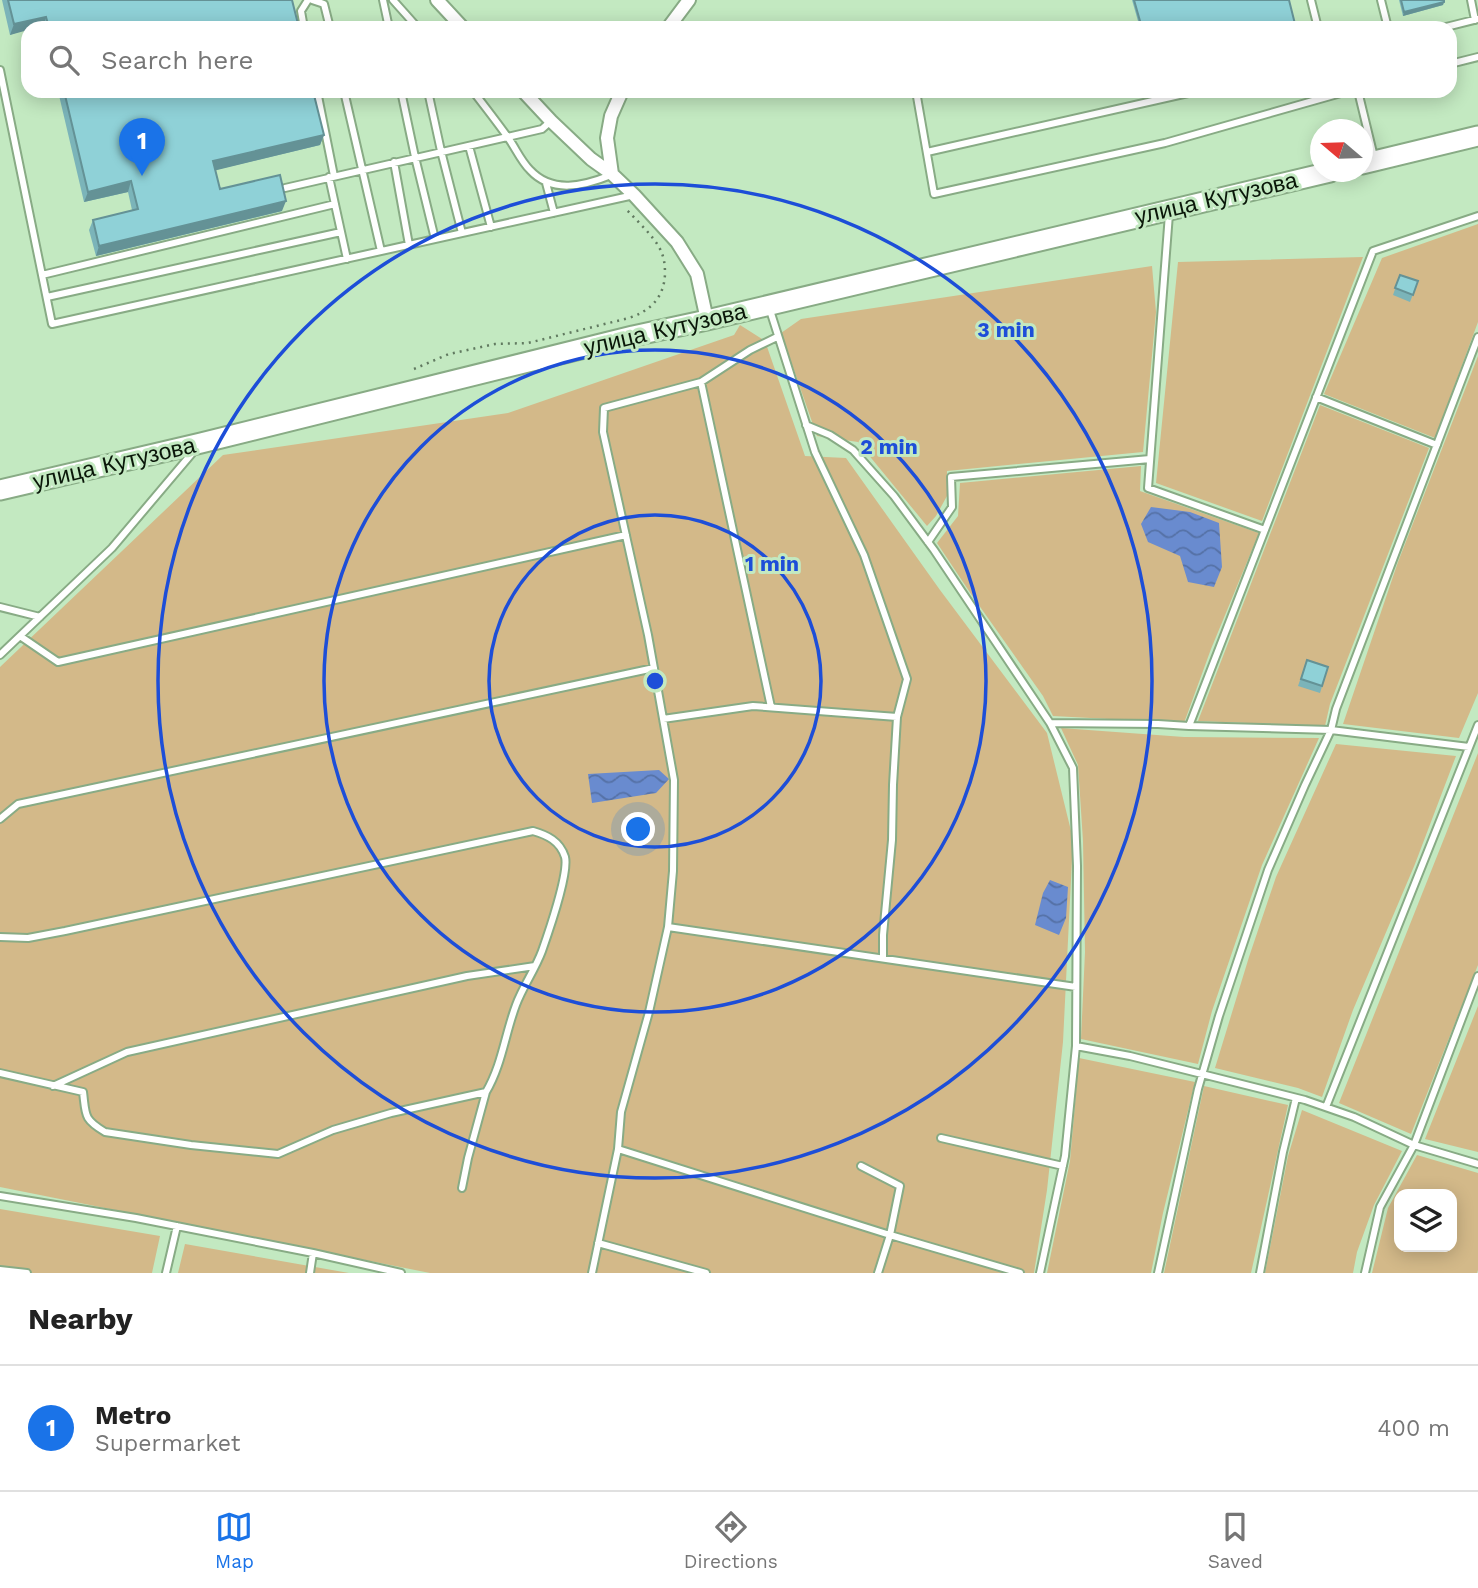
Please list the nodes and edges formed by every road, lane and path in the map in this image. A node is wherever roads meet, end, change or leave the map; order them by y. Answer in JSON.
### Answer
{"nodes":[{"id":1,"x":310,"y":0,"type":"edge"},
{"id":2,"x":383,"y":0,"type":"edge"},
{"id":3,"x":393,"y":0,"type":"edge"},
{"id":4,"x":437,"y":0,"type":"edge"},
{"id":5,"x":689,"y":0,"type":"edge"},
{"id":6,"x":1311,"y":0,"type":"edge"},
{"id":7,"x":1381,"y":0,"type":"edge"},
{"id":8,"x":1471,"y":0,"type":"edge"},
{"id":9,"x":1477,"y":19,"type":"edge"},
{"id":10,"x":303,"y":21,"type":"edge"},
{"id":11,"x":328,"y":21,"type":"edge"},
{"id":12,"x":388,"y":21,"type":"edge"},
{"id":13,"x":411,"y":21,"type":"edge"},
{"id":14,"x":456,"y":21,"type":"edge"},
{"id":15,"x":673,"y":21,"type":"edge"},
{"id":16,"x":1316,"y":21,"type":"edge"},
{"id":17,"x":1386,"y":21,"type":"edge"},
{"id":18,"x":1457,"y":24,"type":"edge"},
{"id":19,"x":1478,"y":57,"type":"edge"},
{"id":20,"x":1457,"y":62,"type":"edge"},
{"id":21,"x":0,"y":70,"type":"edge"},
{"id":22,"x":318,"y":98,"type":"edge"},
{"id":23,"x":346,"y":98,"type":"edge"},
{"id":24,"x":402,"y":98,"type":"edge"},
{"id":25,"x":430,"y":98,"type":"edge"},
{"id":26,"x":478,"y":98,"type":"edge"},
{"id":27,"x":530,"y":98,"type":"edge"},
{"id":28,"x":619,"y":98,"type":"edge"},
{"id":29,"x":917,"y":98,"type":"edge"},
{"id":30,"x":1166,"y":98,"type":"edge"},
{"id":31,"x":1323,"y":98,"type":"edge"},
{"id":32,"x":1359,"y":98,"type":"edge"},
{"id":33,"x":1362,"y":119,"type":"edge"},
{"id":34,"x":551,"y":121,"type":"junction"},
{"id":35,"x":1478,"y":136,"type":"edge"},
{"id":36,"x":507,"y":137,"type":"junction"},
{"id":37,"x":469,"y":146,"type":"junction"},
{"id":38,"x":441,"y":151,"type":"junction"},
{"id":39,"x":927,"y":152,"type":"junction"},
{"id":40,"x":415,"y":157,"type":"junction"},
{"id":41,"x":1373,"y":161,"type":"edge"},
{"id":42,"x":394,"y":162,"type":"junction"},
{"id":43,"x":362,"y":169,"type":"junction"},
{"id":44,"x":612,"y":174,"type":"junction"},
{"id":45,"x":332,"y":177,"type":"junction"},
{"id":46,"x":1310,"y":177,"type":"edge"},
{"id":47,"x":546,"y":183,"type":"junction"},
{"id":48,"x":285,"y":188,"type":"edge"},
{"id":49,"x":634,"y":195,"type":"junction"},
{"id":50,"x":335,"y":204,"type":"junction"},
{"id":51,"x":615,"y":207,"type":"dead end"},
{"id":52,"x":1170,"y":209,"type":"junction"},
{"id":53,"x":554,"y":213,"type":"junction"},
{"id":54,"x":1478,"y":216,"type":"edge"},
{"id":55,"x":491,"y":227,"type":"junction"},
{"id":56,"x":341,"y":232,"type":"junction"},
{"id":57,"x":462,"y":233,"type":"junction"},
{"id":58,"x":435,"y":239,"type":"junction"},
{"id":59,"x":409,"y":245,"type":"junction"},
{"id":60,"x":381,"y":251,"type":"junction"},
{"id":61,"x":347,"y":259,"type":"junction"},
{"id":62,"x":43,"y":275,"type":"junction"},
{"id":63,"x":47,"y":297,"type":"junction"},
{"id":64,"x":768,"y":305,"type":"junction"},
{"id":65,"x":707,"y":320,"type":"junction"},
{"id":66,"x":778,"y":337,"type":"junction"},
{"id":67,"x":1478,"y":337,"type":"edge"},
{"id":68,"x":414,"y":369,"type":"dead end"},
{"id":69,"x":701,"y":382,"type":"junction"},
{"id":70,"x":1316,"y":397,"type":"junction"},
{"id":71,"x":806,"y":425,"type":"junction"},
{"id":72,"x":201,"y":443,"type":"junction"},
{"id":73,"x":1437,"y":445,"type":"junction"},
{"id":74,"x":1150,"y":459,"type":"junction"},
{"id":75,"x":0,"y":490,"type":"edge"},
{"id":76,"x":1265,"y":530,"type":"junction"},
{"id":77,"x":626,"y":536,"type":"junction"},
{"id":78,"x":928,"y":542,"type":"junction"},
{"id":79,"x":0,"y":607,"type":"edge"},
{"id":80,"x":40,"y":617,"type":"junction"},
{"id":81,"x":20,"y":636,"type":"junction"},
{"id":82,"x":0,"y":655,"type":"edge"},
{"id":83,"x":654,"y":668,"type":"junction"},
{"id":84,"x":771,"y":707,"type":"junction"},
{"id":85,"x":897,"y":717,"type":"junction"},
{"id":86,"x":663,"y":719,"type":"junction"},
{"id":87,"x":1050,"y":723,"type":"junction"},
{"id":88,"x":1478,"y":725,"type":"edge"},
{"id":89,"x":1189,"y":726,"type":"junction"},
{"id":90,"x":1331,"y":730,"type":"junction"},
{"id":91,"x":1469,"y":747,"type":"junction"},
{"id":92,"x":0,"y":818,"type":"edge"},
{"id":93,"x":668,"y":927,"type":"junction"},
{"id":94,"x":0,"y":937,"type":"edge"},
{"id":95,"x":883,"y":958,"type":"junction"},
{"id":96,"x":535,"y":966,"type":"junction"},
{"id":97,"x":1478,"y":976,"type":"edge"},
{"id":98,"x":1076,"y":986,"type":"junction"},
{"id":99,"x":1076,"y":1046,"type":"junction"},
{"id":100,"x":0,"y":1073,"type":"edge"},
{"id":101,"x":1202,"y":1075,"type":"junction"},
{"id":102,"x":52,"y":1086,"type":"junction"},
{"id":103,"x":486,"y":1092,"type":"junction"},
{"id":104,"x":1296,"y":1098,"type":"junction"},
{"id":105,"x":1326,"y":1107,"type":"junction"},
{"id":106,"x":941,"y":1138,"type":"dead end"},
{"id":107,"x":1413,"y":1145,"type":"junction"},
{"id":108,"x":618,"y":1149,"type":"junction"},
{"id":109,"x":1478,"y":1164,"type":"edge"},
{"id":110,"x":861,"y":1166,"type":"dead end"},
{"id":111,"x":1063,"y":1166,"type":"junction"},
{"id":112,"x":462,"y":1188,"type":"dead end"},
{"id":113,"x":0,"y":1196,"type":"edge"},
{"id":114,"x":177,"y":1226,"type":"junction"},
{"id":115,"x":890,"y":1235,"type":"junction"},
{"id":116,"x":598,"y":1242,"type":"junction"},
{"id":117,"x":313,"y":1253,"type":"junction"},
{"id":118,"x":0,"y":1270,"type":"edge"},
{"id":119,"x":27,"y":1273,"type":"edge"},
{"id":120,"x":166,"y":1273,"type":"edge"},
{"id":121,"x":310,"y":1273,"type":"edge"},
{"id":122,"x":401,"y":1273,"type":"edge"},
{"id":123,"x":592,"y":1273,"type":"edge"},
{"id":124,"x":706,"y":1273,"type":"edge"},
{"id":125,"x":878,"y":1273,"type":"edge"},
{"id":126,"x":1020,"y":1273,"type":"edge"},
{"id":127,"x":1040,"y":1273,"type":"edge"},
{"id":128,"x":1158,"y":1273,"type":"edge"},
{"id":129,"x":1260,"y":1273,"type":"edge"},
{"id":130,"x":1365,"y":1273,"type":"edge"}],
"edges":[{"from":1,"to":10,"type":"lane"},
{"from":1,"to":11,"type":"lane"},
{"from":2,"to":12,"type":"lane"},
{"from":3,"to":13,"type":"lane"},
{"from":4,"to":14,"type":"street"},
{"from":5,"to":15,"type":"street"},
{"from":6,"to":16,"type":"lane"},
{"from":7,"to":17,"type":"lane"},
{"from":8,"to":9,"type":"lane"},
{"from":9,"to":18,"type":"lane"},
{"from":19,"to":20,"type":"lane"},
{"from":21,"to":62,"type":"lane"},
{"from":22,"to":45,"type":"lane"},
{"from":23,"to":43,"type":"lane"},
{"from":24,"to":40,"type":"lane"},
{"from":25,"to":38,"type":"lane"},
{"from":26,"to":36,"type":"lane"},
{"from":27,"to":34,"type":"street"},
{"from":28,"to":44,"type":"street"},
{"from":29,"to":39,"type":"lane"},
{"from":30,"to":39,"type":"lane"},
{"from":31,"to":39,"type":"lane"},
{"from":32,"to":33,"type":"lane"},
{"from":34,"to":36,"type":"lane"},
{"from":34,"to":44,"type":"street"},
{"from":35,"to":41,"type":"main road"},
{"from":36,"to":37,"type":"lane"},
{"from":36,"to":47,"type":"lane"},
{"from":37,"to":38,"type":"lane"},
{"from":37,"to":55,"type":"lane"},
{"from":38,"to":40,"type":"lane"},
{"from":38,"to":57,"type":"lane"},
{"from":40,"to":42,"type":"lane"},
{"from":40,"to":58,"type":"lane"},
{"from":42,"to":43,"type":"lane"},
{"from":42,"to":59,"type":"lane"},
{"from":43,"to":45,"type":"lane"},
{"from":43,"to":60,"type":"lane"},
{"from":44,"to":47,"type":"lane"},
{"from":44,"to":49,"type":"street"},
{"from":45,"to":48,"type":"lane"},
{"from":45,"to":50,"type":"lane"},
{"from":46,"to":52,"type":"main road","name":"улица Кутузова"},
{"from":47,"to":53,"type":"lane"},
{"from":49,"to":53,"type":"lane"},
{"from":49,"to":65,"type":"street"},
{"from":50,"to":56,"type":"lane"},
{"from":50,"to":62,"type":"lane"},
{"from":51,"to":68,"type":"path"},
{"from":52,"to":64,"type":"main road","name":"улица Кутузова"},
{"from":52,"to":74,"type":"lane"},
{"from":53,"to":55,"type":"lane"},
{"from":54,"to":70,"type":"lane"},
{"from":55,"to":57,"type":"lane"},
{"from":56,"to":61,"type":"lane"},
{"from":56,"to":63,"type":"lane"},
{"from":57,"to":58,"type":"lane"},
{"from":58,"to":59,"type":"lane"},
{"from":59,"to":60,"type":"lane"},
{"from":60,"to":61,"type":"lane"},
{"from":61,"to":63,"type":"lane"},
{"from":62,"to":63,"type":"lane"},
{"from":64,"to":65,"type":"main road","name":"улица Кутузова"},
{"from":64,"to":66,"type":"lane"},
{"from":65,"to":72,"type":"main road","name":"улица Кутузова"},
{"from":66,"to":69,"type":"lane"},
{"from":66,"to":71,"type":"lane"},
{"from":67,"to":73,"type":"lane"},
{"from":69,"to":77,"type":"lane"},
{"from":69,"to":84,"type":"lane"},
{"from":70,"to":73,"type":"lane"},
{"from":70,"to":76,"type":"lane"},
{"from":71,"to":78,"type":"lane"},
{"from":71,"to":85,"type":"lane"},
{"from":72,"to":75,"type":"main road","name":"улица Кутузова"},
{"from":72,"to":80,"type":"lane"},
{"from":73,"to":90,"type":"lane"},
{"from":74,"to":76,"type":"lane"},
{"from":74,"to":78,"type":"lane"},
{"from":76,"to":89,"type":"lane"},
{"from":77,"to":81,"type":"lane"},
{"from":77,"to":83,"type":"lane"},
{"from":78,"to":87,"type":"lane"},
{"from":79,"to":80,"type":"lane"},
{"from":80,"to":81,"type":"lane"},
{"from":81,"to":82,"type":"lane"},
{"from":83,"to":86,"type":"lane"},
{"from":83,"to":92,"type":"lane"},
{"from":84,"to":85,"type":"lane"},
{"from":84,"to":86,"type":"lane"},
{"from":85,"to":95,"type":"lane"},
{"from":86,"to":93,"type":"lane"},
{"from":87,"to":89,"type":"lane"},
{"from":87,"to":98,"type":"lane"},
{"from":88,"to":91,"type":"lane"},
{"from":89,"to":90,"type":"lane"},
{"from":90,"to":91,"type":"lane"},
{"from":90,"to":101,"type":"lane"},
{"from":91,"to":105,"type":"lane"},
{"from":93,"to":95,"type":"lane"},
{"from":93,"to":108,"type":"lane"},
{"from":94,"to":96,"type":"lane"},
{"from":95,"to":98,"type":"lane"},
{"from":96,"to":102,"type":"lane"},
{"from":96,"to":103,"type":"lane"},
{"from":97,"to":107,"type":"lane"},
{"from":98,"to":99,"type":"lane"},
{"from":99,"to":101,"type":"lane"},
{"from":99,"to":111,"type":"lane"},
{"from":100,"to":102,"type":"lane"},
{"from":101,"to":104,"type":"lane"},
{"from":101,"to":128,"type":"lane"},
{"from":102,"to":103,"type":"lane"},
{"from":103,"to":112,"type":"lane"},
{"from":104,"to":105,"type":"lane"},
{"from":104,"to":129,"type":"lane"},
{"from":105,"to":107,"type":"lane"},
{"from":106,"to":111,"type":"lane"},
{"from":107,"to":109,"type":"lane"},
{"from":107,"to":130,"type":"lane"},
{"from":108,"to":115,"type":"lane"},
{"from":108,"to":116,"type":"lane"},
{"from":110,"to":115,"type":"lane"},
{"from":111,"to":127,"type":"lane"},
{"from":113,"to":114,"type":"lane"},
{"from":114,"to":117,"type":"lane"},
{"from":114,"to":120,"type":"lane"},
{"from":115,"to":125,"type":"lane"},
{"from":115,"to":126,"type":"lane"},
{"from":116,"to":123,"type":"lane"},
{"from":116,"to":124,"type":"lane"},
{"from":117,"to":121,"type":"lane"},
{"from":117,"to":122,"type":"lane"},
{"from":118,"to":119,"type":"lane"}]}
